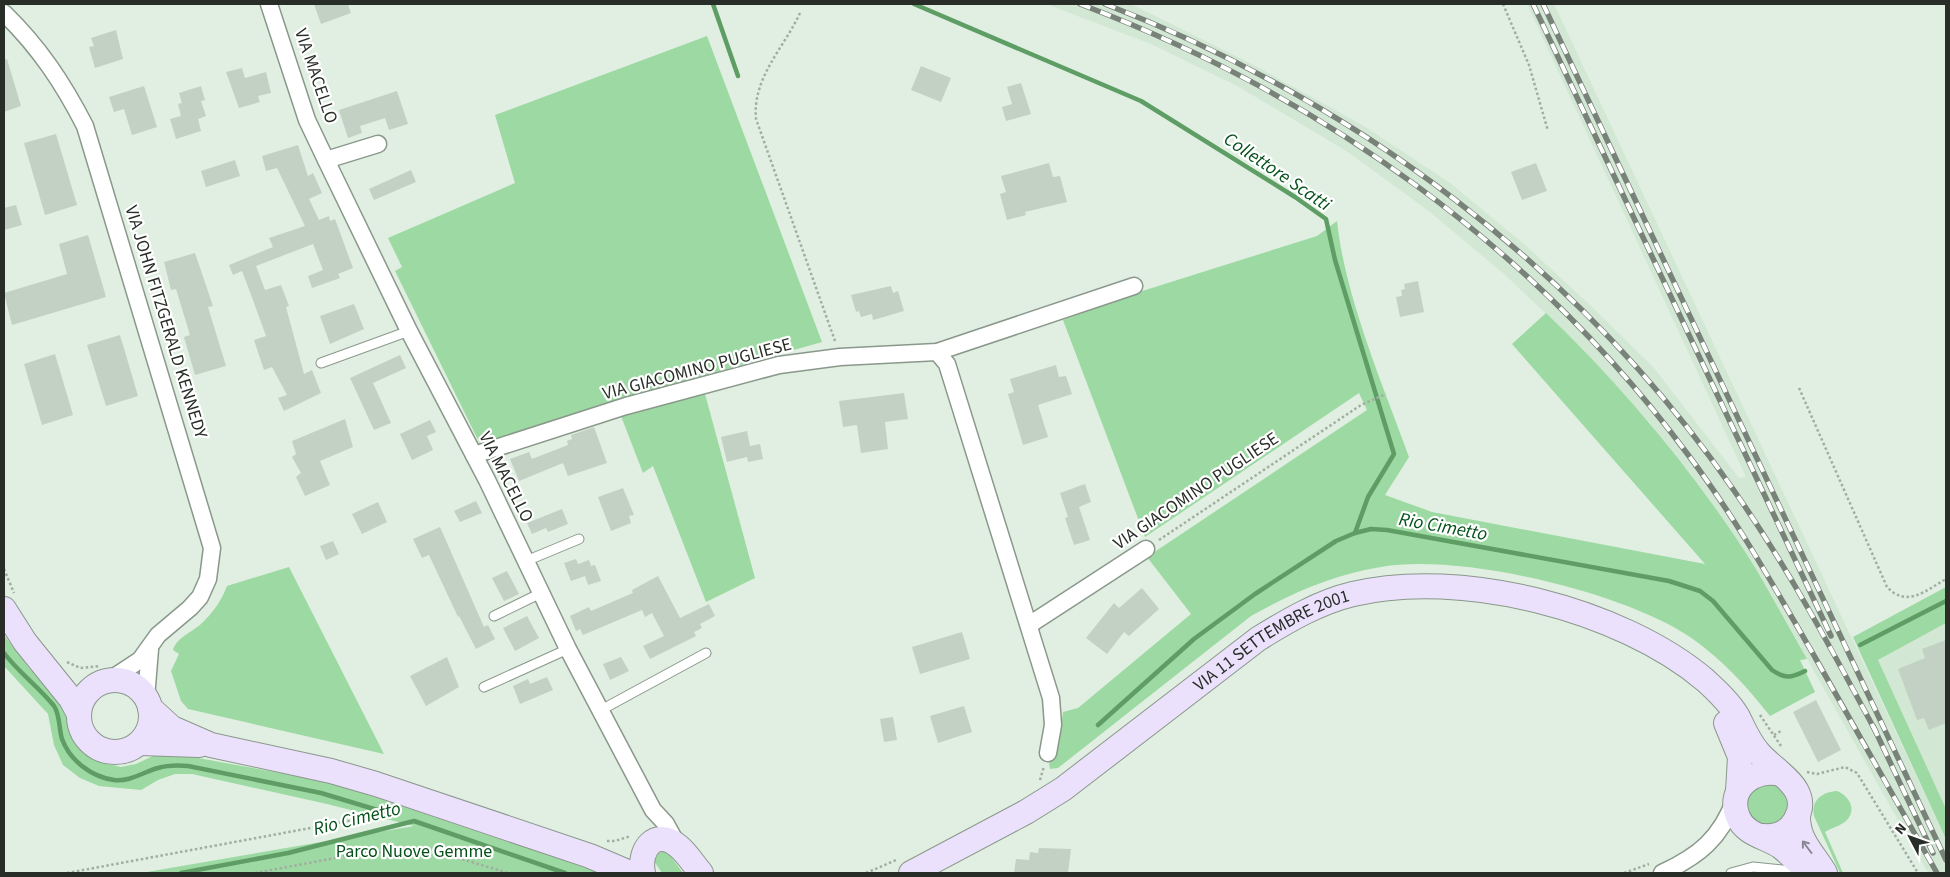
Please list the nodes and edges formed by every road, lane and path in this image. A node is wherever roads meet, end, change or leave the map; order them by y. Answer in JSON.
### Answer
{"nodes":[{"id":1,"x":269,"y":4,"type":"edge"},
{"id":2,"x":1503,"y":4,"type":"edge"},
{"id":3,"x":4,"y":13,"type":"edge"},
{"id":4,"x":800,"y":13,"type":"dead end"},
{"id":5,"x":1548,"y":131,"type":"dead end"},
{"id":6,"x":378,"y":144,"type":"dead end"},
{"id":7,"x":326,"y":160,"type":"junction"},
{"id":8,"x":1134,"y":286,"type":"dead end"},
{"id":9,"x":409,"y":331,"type":"junction"},
{"id":10,"x":937,"y":352,"type":"junction"},
{"id":11,"x":840,"y":357,"type":"junction"},
{"id":12,"x":321,"y":363,"type":"dead end"},
{"id":13,"x":1799,"y":388,"type":"dead end"},
{"id":14,"x":1386,"y":394,"type":"dead end"},
{"id":15,"x":474,"y":455,"type":"junction"},
{"id":16,"x":579,"y":539,"type":"dead end"},
{"id":17,"x":1146,"y":549,"type":"joint"},
{"id":18,"x":526,"y":561,"type":"junction"},
{"id":19,"x":4,"y":569,"type":"edge"},
{"id":20,"x":1946,"y":579,"type":"edge"},
{"id":21,"x":541,"y":593,"type":"junction"},
{"id":22,"x":10,"y":602,"type":"edge"},
{"id":23,"x":494,"y":616,"type":"dead end"},
{"id":24,"x":1029,"y":625,"type":"junction"},
{"id":25,"x":151,"y":646,"type":"junction"},
{"id":26,"x":568,"y":649,"type":"junction"},
{"id":27,"x":706,"y":653,"type":"dead end"},
{"id":28,"x":1676,"y":659,"type":"junction"},
{"id":29,"x":55,"y":664,"type":"junction"},
{"id":30,"x":102,"y":677,"type":"junction"},
{"id":31,"x":484,"y":686,"type":"dead end"},
{"id":32,"x":148,"y":703,"type":"junction"},
{"id":33,"x":601,"y":710,"type":"junction"},
{"id":34,"x":1758,"y":713,"type":"dead end"},
{"id":35,"x":78,"y":714,"type":"junction"},
{"id":36,"x":1781,"y":731,"type":"dead end"},
{"id":37,"x":1774,"y":735,"type":"junction"},
{"id":38,"x":140,"y":743,"type":"junction"},
{"id":39,"x":211,"y":745,"type":"junction"},
{"id":40,"x":1783,"y":750,"type":"dead end"},
{"id":41,"x":1048,"y":753,"type":"dead end"},
{"id":42,"x":1792,"y":772,"type":"junction"},
{"id":43,"x":1048,"y":778,"type":"dead end"},
{"id":44,"x":1039,"y":782,"type":"dead end"},
{"id":45,"x":1737,"y":795,"type":"junction"},
{"id":46,"x":418,"y":798,"type":"junction"},
{"id":47,"x":653,"y":810,"type":"junction"},
{"id":48,"x":1798,"y":817,"type":"junction"},
{"id":49,"x":1759,"y":835,"type":"junction"},
{"id":50,"x":678,"y":846,"type":"junction"},
{"id":51,"x":1707,"y":846,"type":"junction"},
{"id":52,"x":590,"y":856,"type":"junction"},
{"id":53,"x":646,"y":856,"type":"edge"},
{"id":54,"x":907,"y":865,"type":"edge"},
{"id":55,"x":1658,"y":868,"type":"edge"},
{"id":56,"x":1814,"y":872,"type":"edge"},
{"id":57,"x":67,"y":873,"type":"edge"},
{"id":58,"x":256,"y":873,"type":"edge"},
{"id":59,"x":508,"y":873,"type":"edge"},
{"id":60,"x":630,"y":873,"type":"edge"},
{"id":61,"x":701,"y":873,"type":"edge"},
{"id":62,"x":866,"y":873,"type":"edge"},
{"id":63,"x":1624,"y":873,"type":"edge"},
{"id":64,"x":1731,"y":873,"type":"edge"},
{"id":65,"x":1918,"y":873,"type":"edge"}],
"edges":[{"from":1,"to":7,"type":"street","name":"VIA MACELLO"},
{"from":2,"to":5,"type":"path"},
{"from":3,"to":25,"type":"street","name":"VIA JOHN FITZGERALD KENNEDY"},
{"from":4,"to":11,"type":"path"},
{"from":6,"to":7,"type":"street"},
{"from":7,"to":9,"type":"street","name":"VIA MACELLO"},
{"from":8,"to":10,"type":"street","name":"VIA GIACOMINO PUGLIESE"},
{"from":9,"to":12,"type":"lane"},
{"from":9,"to":15,"type":"street","name":"VIA MACELLO"},
{"from":10,"to":11,"type":"street","name":"VIA GIACOMINO PUGLIESE"},
{"from":10,"to":24,"type":"street"},
{"from":11,"to":15,"type":"street","name":"VIA GIACOMINO PUGLIESE"},
{"from":13,"to":20,"type":"path"},
{"from":14,"to":17,"type":"path","name":"VIA GIACOMINO PUGLIESE"},
{"from":15,"to":18,"type":"street","name":"VIA MACELLO"},
{"from":16,"to":18,"type":"lane"},
{"from":17,"to":24,"type":"street","name":"VIA GIACOMINO PUGLIESE"},
{"from":18,"to":21,"type":"street","name":"VIA MACELLO"},
{"from":19,"to":22,"type":"path"},
{"from":21,"to":23,"type":"lane"},
{"from":21,"to":26,"type":"street","name":"VIA MACELLO"},
{"from":22,"to":29,"type":"main road"},
{"from":24,"to":41,"type":"street"},
{"from":25,"to":30,"type":"street","name":"VIA JOHN FITZGERALD KENNEDY"},
{"from":25,"to":32,"type":"street"},
{"from":26,"to":31,"type":"lane"},
{"from":26,"to":33,"type":"street","name":"VIA MACELLO"},
{"from":27,"to":33,"type":"lane"},
{"from":28,"to":42,"type":"main road","name":"VIA 11 SETTEMBRE 2001"},
{"from":28,"to":45,"type":"main road","name":"VIA 11 SETTEMBRE 2001"},
{"from":28,"to":54,"type":"main road","name":"VIA 11 SETTEMBRE 2001"},
{"from":29,"to":30,"type":"path"},
{"from":29,"to":30,"type":"main road"},
{"from":29,"to":35,"type":"main road"},
{"from":30,"to":32,"type":"main road"},
{"from":30,"to":35,"type":"main road"},
{"from":32,"to":38,"type":"main road"},
{"from":32,"to":39,"type":"main road"},
{"from":33,"to":47,"type":"street","name":"VIA MACELLO"},
{"from":34,"to":37,"type":"path"},
{"from":35,"to":38,"type":"main road"},
{"from":36,"to":37,"type":"path"},
{"from":37,"to":40,"type":"path"},
{"from":38,"to":39,"type":"main road"},
{"from":39,"to":46,"type":"main road"},
{"from":42,"to":45,"type":"main road"},
{"from":42,"to":48,"type":"main road","name":"VIA 11 SETTEMBRE 2001"},
{"from":42,"to":65,"type":"path"},
{"from":43,"to":44,"type":"path"},
{"from":45,"to":49,"type":"main road","name":"VIA 11 SETTEMBRE 2001"},
{"from":45,"to":51,"type":"street"},
{"from":46,"to":52,"type":"main road"},
{"from":46,"to":57,"type":"path"},
{"from":47,"to":50,"type":"street","name":"VIA MACELLO"},
{"from":47,"to":53,"type":"street","name":"VIA MACELLO"},
{"from":48,"to":49,"type":"main road"},
{"from":56,"to":48,"type":"main road","name":"VIA 11 SETTEMBRE 2001","one_way":true},
{"from":49,"to":51,"type":"street"},
{"from":49,"to":56,"type":"main road","name":"VIA 11 SETTEMBRE 2001"},
{"from":50,"to":53,"type":"main road"},
{"from":50,"to":61,"type":"main road"},
{"from":51,"to":55,"type":"street"},
{"from":52,"to":53,"type":"main road"},
{"from":52,"to":60,"type":"main road"},
{"from":54,"to":62,"type":"path"},
{"from":55,"to":63,"type":"path"},
{"from":56,"to":64,"type":"lane"},
{"from":58,"to":59,"type":"path"}]}
